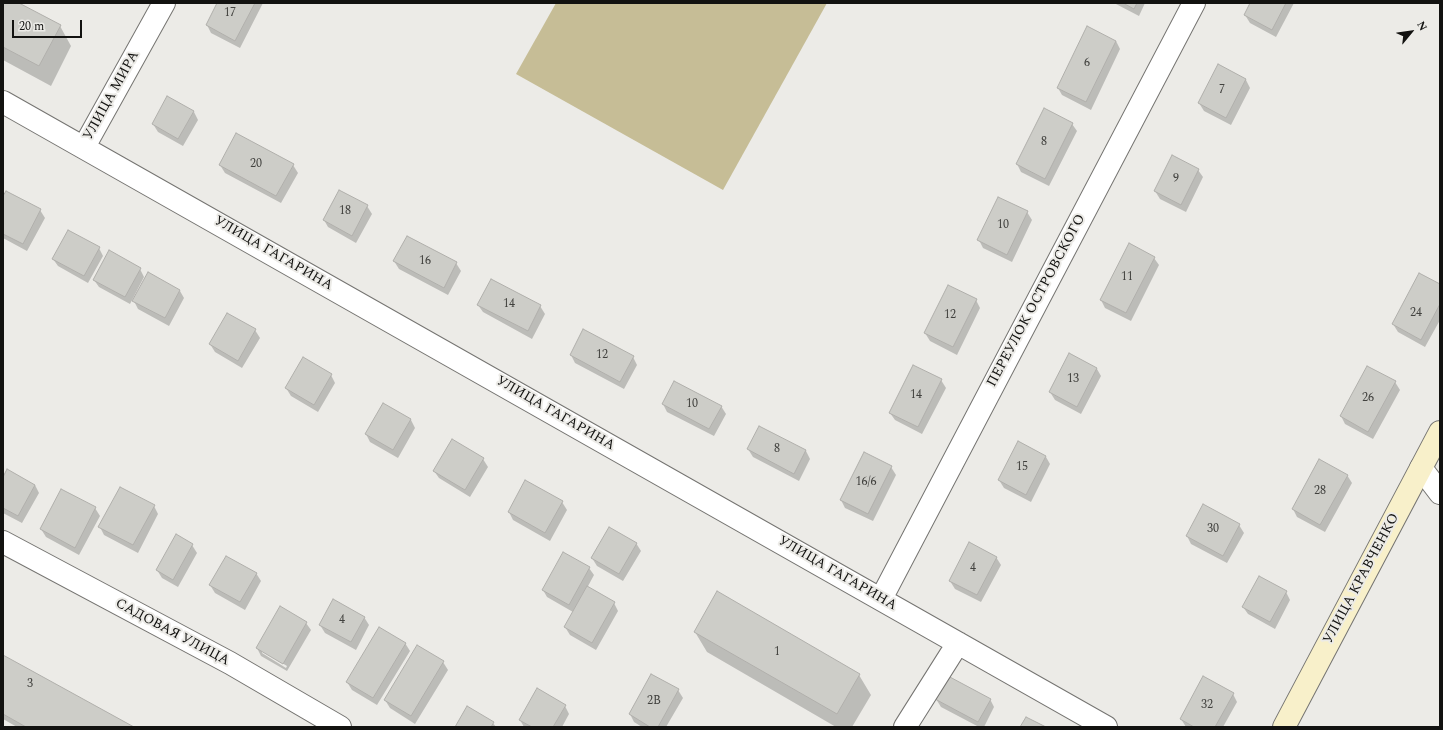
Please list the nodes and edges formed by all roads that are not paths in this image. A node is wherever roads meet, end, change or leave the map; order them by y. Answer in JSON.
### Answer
{"nodes":[{"id":1,"x":164,"y":3,"type":"edge"},
{"id":2,"x":1194,"y":3,"type":"edge"},
{"id":3,"x":3,"y":102,"type":"edge"},
{"id":4,"x":84,"y":147,"type":"junction"},
{"id":5,"x":1440,"y":432,"type":"edge"},
{"id":6,"x":1421,"y":468,"type":"junction"},
{"id":7,"x":1440,"y":493,"type":"edge"},
{"id":8,"x":3,"y":542,"type":"edge"},
{"id":9,"x":881,"y":599,"type":"junction"},
{"id":10,"x":958,"y":643,"type":"junction"},
{"id":11,"x":340,"y":727,"type":"edge"},
{"id":12,"x":905,"y":727,"type":"edge"},
{"id":13,"x":1106,"y":727,"type":"edge"},
{"id":14,"x":1284,"y":727,"type":"edge"}],
"edges":[{"from":1,"to":4,"type":"street","name":"УЛИЦА МИРА"},
{"from":2,"to":9,"type":"street","name":"ПЕРЕУЛОК ОСТРОВСКОГО"},
{"from":3,"to":4,"type":"street","name":"УЛИЦА ГАГАРИНА"},
{"from":4,"to":9,"type":"street","name":"УЛИЦА ГАГАРИНА"},
{"from":5,"to":6,"type":"street","name":"УЛИЦА КРАВЧЕНКО"},
{"from":6,"to":7,"type":"street"},
{"from":6,"to":14,"type":"street","name":"УЛИЦА КРАВЧЕНКО"},
{"from":8,"to":11,"type":"street","name":"САДОВАЯ УЛИЦА"},
{"from":9,"to":10,"type":"street","name":"УЛИЦА ГАГАРИНА"},
{"from":10,"to":12,"type":"street"},
{"from":10,"to":13,"type":"street","name":"УЛИЦА ГАГАРИНА"}]}
